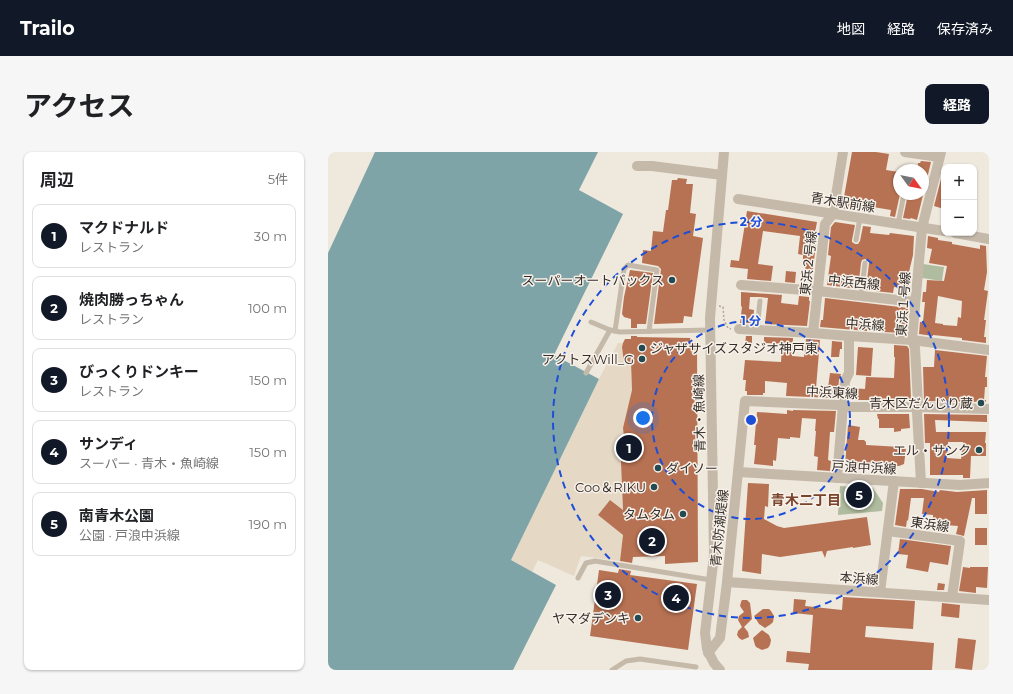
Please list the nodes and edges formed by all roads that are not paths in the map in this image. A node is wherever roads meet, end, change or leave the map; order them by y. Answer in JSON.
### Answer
{"nodes":[{"id":1,"x":724,"y":152,"type":"edge"},
{"id":2,"x":843,"y":152,"type":"edge"},
{"id":3,"x":905,"y":152,"type":"edge"},
{"id":4,"x":940,"y":154,"type":"edge"},
{"id":5,"x":637,"y":166,"type":"dead end"},
{"id":6,"x":722,"y":175,"type":"junction"},
{"id":7,"x":738,"y":199,"type":"dead end"},
{"id":8,"x":903,"y":200,"type":"edge"},
{"id":9,"x":832,"y":214,"type":"junction"},
{"id":10,"x":860,"y":218,"type":"junction"},
{"id":11,"x":898,"y":224,"type":"junction"},
{"id":12,"x":922,"y":228,"type":"junction"},
{"id":13,"x":941,"y":231,"type":"edge"},
{"id":14,"x":972,"y":236,"type":"edge"},
{"id":15,"x":989,"y":239,"type":"edge"},
{"id":16,"x":856,"y":240,"type":"dead end"},
{"id":17,"x":865,"y":263,"type":"dead end"},
{"id":18,"x":741,"y":285,"type":"dead end"},
{"id":19,"x":818,"y":291,"type":"junction"},
{"id":20,"x":861,"y":296,"type":"junction"},
{"id":21,"x":760,"y":301,"type":"dead end"},
{"id":22,"x":915,"y":302,"type":"junction"},
{"id":23,"x":591,"y":322,"type":"dead end"},
{"id":24,"x":739,"y":329,"type":"dead end"},
{"id":25,"x":710,"y":330,"type":"junction"},
{"id":26,"x":757,"y":330,"type":"junction"},
{"id":27,"x":612,"y":331,"type":"junction"},
{"id":28,"x":649,"y":331,"type":"junction"},
{"id":29,"x":813,"y":333,"type":"junction"},
{"id":30,"x":849,"y":336,"type":"junction"},
{"id":31,"x":912,"y":340,"type":"junction"},
{"id":32,"x":989,"y":350,"type":"edge"},
{"id":33,"x":586,"y":373,"type":"dead end"},
{"id":34,"x":745,"y":401,"type":"joint"},
{"id":35,"x":843,"y":407,"type":"junction"},
{"id":36,"x":918,"y":407,"type":"junction"},
{"id":37,"x":989,"y":409,"type":"edge"},
{"id":38,"x":738,"y":472,"type":"junction"},
{"id":39,"x":838,"y":478,"type":"junction"},
{"id":40,"x":894,"y":482,"type":"junction"},
{"id":41,"x":921,"y":483,"type":"junction"},
{"id":42,"x":989,"y":483,"type":"edge"},
{"id":43,"x":888,"y":531,"type":"junction"},
{"id":44,"x":578,"y":578,"type":"dead end"},
{"id":45,"x":711,"y":580,"type":"junction"},
{"id":46,"x":727,"y":582,"type":"junction"},
{"id":47,"x":880,"y":592,"type":"junction"},
{"id":48,"x":952,"y":597,"type":"junction"},
{"id":49,"x":989,"y":600,"type":"edge"},
{"id":50,"x":708,"y":652,"type":"junction"},
{"id":51,"x":696,"y":667,"type":"dead end"},
{"id":52,"x":612,"y":670,"type":"edge"},
{"id":53,"x":720,"y":670,"type":"edge"}],
"edges":[{"from":1,"to":6,"type":"street","name":"青木・魚崎線"},
{"from":2,"to":9,"type":"street","name":"東浜２号線"},
{"from":3,"to":4,"type":"street"},
{"from":4,"to":12,"type":"street","name":"東浜１号線"},
{"from":5,"to":6,"type":"street"},
{"from":6,"to":25,"type":"street","name":"青木・魚崎線"},
{"from":7,"to":9,"type":"street","name":"青木駅前線"},
{"from":8,"to":11,"type":"lane"},
{"from":9,"to":10,"type":"street","name":"青木駅前線"},
{"from":9,"to":19,"type":"street","name":"東浜２号線"},
{"from":10,"to":11,"type":"street","name":"青木駅前線"},
{"from":10,"to":16,"type":"lane"},
{"from":11,"to":12,"type":"street","name":"青木駅前線"},
{"from":12,"to":13,"type":"street","name":"青木駅前線"},
{"from":12,"to":22,"type":"street","name":"東浜１号線"},
{"from":14,"to":15,"type":"street"},
{"from":17,"to":20,"type":"lane"},
{"from":18,"to":19,"type":"street","name":"中浜西線"},
{"from":19,"to":20,"type":"street","name":"中浜西線"},
{"from":19,"to":29,"type":"street","name":"東浜２号線"},
{"from":20,"to":22,"type":"street","name":"中浜西線"},
{"from":21,"to":26,"type":"lane"},
{"from":22,"to":31,"type":"street","name":"東浜１号線"},
{"from":23,"to":27,"type":"lane"},
{"from":24,"to":26,"type":"street","name":"中浜線"},
{"from":25,"to":28,"type":"lane"},
{"from":25,"to":45,"type":"street","name":"青木・魚崎線"},
{"from":26,"to":29,"type":"street","name":"中浜線"},
{"from":27,"to":28,"type":"lane"},
{"from":27,"to":28,"type":"lane"},
{"from":27,"to":33,"type":"lane"},
{"from":29,"to":30,"type":"street","name":"中浜線"},
{"from":30,"to":31,"type":"street","name":"中浜線"},
{"from":30,"to":35,"type":"street"},
{"from":31,"to":32,"type":"street","name":"中浜線"},
{"from":31,"to":36,"type":"street","name":"東浜１号線"},
{"from":34,"to":35,"type":"street","name":"中浜東線"},
{"from":34,"to":38,"type":"street","name":"青木防潮堤線"},
{"from":35,"to":36,"type":"street","name":"中浜東線"},
{"from":35,"to":39,"type":"street"},
{"from":36,"to":37,"type":"street","name":"中浜東線"},
{"from":36,"to":41,"type":"street","name":"東浜１号線"},
{"from":38,"to":39,"type":"street","name":"戸浪中浜線"},
{"from":38,"to":46,"type":"street","name":"青木防潮堤線"},
{"from":39,"to":40,"type":"street","name":"戸浪中浜線"},
{"from":40,"to":41,"type":"street","name":"戸浪中浜線"},
{"from":40,"to":43,"type":"street"},
{"from":41,"to":42,"type":"street","name":"戸浪中浜線"},
{"from":43,"to":47,"type":"street"},
{"from":43,"to":48,"type":"street","name":"東浜線"},
{"from":44,"to":45,"type":"lane"},
{"from":45,"to":50,"type":"street","name":"青木・魚崎線"},
{"from":46,"to":47,"type":"street","name":"本浜線"},
{"from":46,"to":50,"type":"street","name":"青木防潮堤線"},
{"from":47,"to":48,"type":"street","name":"本浜線"},
{"from":48,"to":49,"type":"street","name":"本浜線"},
{"from":50,"to":53,"type":"street","name":"青木・魚崎線"},
{"from":51,"to":52,"type":"lane"}]}
